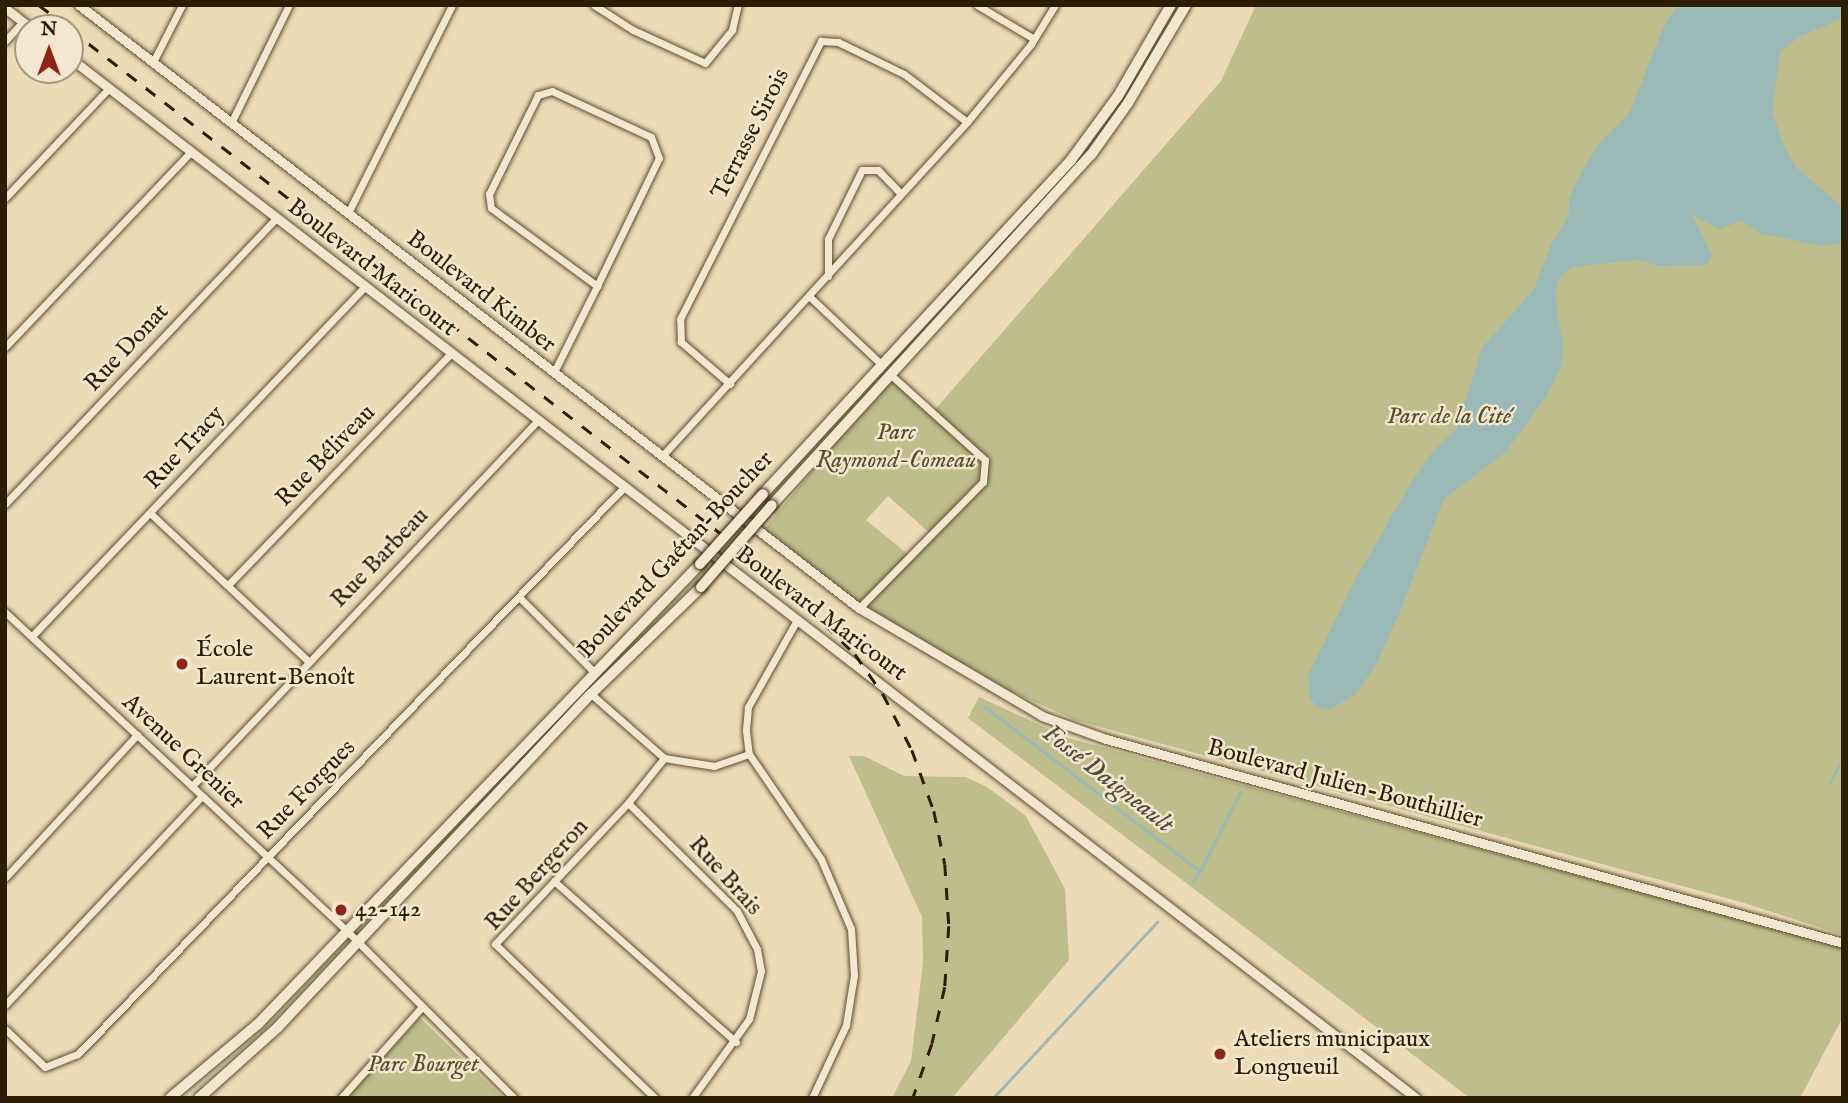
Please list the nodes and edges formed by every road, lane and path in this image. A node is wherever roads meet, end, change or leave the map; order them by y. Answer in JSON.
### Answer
{"nodes":[{"id":1,"x":79,"y":5,"type":"edge"},
{"id":2,"x":182,"y":5,"type":"edge"},
{"id":3,"x":289,"y":5,"type":"edge"},
{"id":4,"x":452,"y":5,"type":"edge"},
{"id":5,"x":594,"y":5,"type":"edge"},
{"id":6,"x":738,"y":5,"type":"edge"},
{"id":7,"x":977,"y":5,"type":"edge"},
{"id":8,"x":1055,"y":5,"type":"edge"},
{"id":9,"x":1171,"y":5,"type":"edge"},
{"id":10,"x":1186,"y":5,"type":"edge"},
{"id":11,"x":1034,"y":39,"type":"junction"},
{"id":12,"x":153,"y":62,"type":"junction"},
{"id":13,"x":84,"y":69,"type":"edge"},
{"id":14,"x":109,"y":88,"type":"junction"},
{"id":15,"x":967,"y":122,"type":"junction"},
{"id":16,"x":231,"y":123,"type":"junction"},
{"id":17,"x":191,"y":152,"type":"junction"},
{"id":18,"x":901,"y":194,"type":"junction"},
{"id":19,"x":5,"y":198,"type":"edge"},
{"id":20,"x":348,"y":213,"type":"junction"},
{"id":21,"x":276,"y":218,"type":"junction"},
{"id":22,"x":828,"y":276,"type":"junction"},
{"id":23,"x":365,"y":286,"type":"junction"},
{"id":24,"x":597,"y":286,"type":"junction"},
{"id":25,"x":811,"y":298,"type":"junction"},
{"id":26,"x":5,"y":347,"type":"edge"},
{"id":27,"x":451,"y":353,"type":"junction"},
{"id":28,"x":882,"y":365,"type":"junction"},
{"id":29,"x":554,"y":372,"type":"junction"},
{"id":30,"x":891,"y":375,"type":"junction"},
{"id":31,"x":730,"y":384,"type":"junction"},
{"id":32,"x":539,"y":419,"type":"junction"},
{"id":33,"x":662,"y":456,"type":"junction"},
{"id":34,"x":624,"y":487,"type":"junction"},
{"id":35,"x":5,"y":504,"type":"edge"},
{"id":36,"x":150,"y":513,"type":"junction"},
{"id":37,"x":228,"y":585,"type":"junction"},
{"id":38,"x":520,"y":599,"type":"junction"},
{"id":39,"x":859,"y":608,"type":"junction"},
{"id":40,"x":5,"y":611,"type":"edge"},
{"id":41,"x":797,"y":620,"type":"junction"},
{"id":42,"x":32,"y":636,"type":"junction"},
{"id":43,"x":309,"y":662,"type":"junction"},
{"id":44,"x":596,"y":673,"type":"junction"},
{"id":45,"x":590,"y":694,"type":"junction"},
{"id":46,"x":137,"y":735,"type":"junction"},
{"id":47,"x":749,"y":754,"type":"junction"},
{"id":48,"x":664,"y":758,"type":"junction"},
{"id":49,"x":192,"y":786,"type":"junction"},
{"id":50,"x":202,"y":796,"type":"junction"},
{"id":51,"x":628,"y":803,"type":"junction"},
{"id":52,"x":268,"y":857,"type":"junction"},
{"id":53,"x":5,"y":878,"type":"edge"},
{"id":54,"x":554,"y":881,"type":"junction"},
{"id":55,"x":346,"y":930,"type":"junction"},
{"id":56,"x":356,"y":943,"type":"junction"},
{"id":57,"x":1843,"y":943,"type":"edge"},
{"id":58,"x":5,"y":1005,"type":"edge"},
{"id":59,"x":421,"y":1008,"type":"junction"},
{"id":60,"x":5,"y":1029,"type":"edge"},
{"id":61,"x":736,"y":1042,"type":"junction"},
{"id":62,"x":170,"y":1098,"type":"edge"},
{"id":63,"x":199,"y":1098,"type":"edge"},
{"id":64,"x":341,"y":1098,"type":"edge"},
{"id":65,"x":514,"y":1098,"type":"edge"},
{"id":66,"x":655,"y":1098,"type":"edge"},
{"id":67,"x":692,"y":1098,"type":"edge"},
{"id":68,"x":812,"y":1098,"type":"edge"},
{"id":69,"x":1416,"y":1098,"type":"edge"}],
"edges":[{"from":1,"to":12,"type":"street","name":"Boulevard Kimber"},
{"from":2,"to":12,"type":"street"},
{"from":3,"to":16,"type":"street"},
{"from":4,"to":20,"type":"street"},
{"from":5,"to":6,"type":"street"},
{"from":7,"to":11,"type":"street"},
{"from":8,"to":11,"type":"street"},
{"from":9,"to":28,"type":"main road","name":"Boulevard Gaétan-Boucher"},
{"from":10,"to":30,"type":"main road","name":"Boulevard Gaétan-Boucher"},
{"from":11,"to":15,"type":"street"},
{"from":12,"to":16,"type":"street","name":"Boulevard Kimber"},
{"from":13,"to":14,"type":"street","name":"Boulevard Maricourt"},
{"from":14,"to":17,"type":"street","name":"Boulevard Maricourt"},
{"from":14,"to":19,"type":"street"},
{"from":15,"to":18,"type":"street"},
{"from":15,"to":31,"type":"street","name":"Terrasse Sirois"},
{"from":16,"to":20,"type":"street","name":"Boulevard Kimber"},
{"from":17,"to":21,"type":"street","name":"Boulevard Maricourt"},
{"from":17,"to":26,"type":"street"},
{"from":18,"to":22,"type":"street"},
{"from":18,"to":22,"type":"street"},
{"from":20,"to":29,"type":"street","name":"Boulevard Kimber"},
{"from":21,"to":23,"type":"street","name":"Boulevard Maricourt"},
{"from":21,"to":35,"type":"street","name":"Rue Donat"},
{"from":22,"to":25,"type":"street"},
{"from":23,"to":27,"type":"street","name":"Boulevard Maricourt"},
{"from":23,"to":36,"type":"street","name":"Rue Tracy"},
{"from":24,"to":24,"type":"street"},
{"from":24,"to":29,"type":"street"},
{"from":25,"to":28,"type":"street"},
{"from":25,"to":31,"type":"street"},
{"from":27,"to":32,"type":"street","name":"Boulevard Maricourt"},
{"from":27,"to":37,"type":"street","name":"Rue Béliveau"},
{"from":28,"to":44,"type":"main road","name":"Boulevard Gaétan-Boucher","bridge":true},
{"from":29,"to":33,"type":"street","name":"Boulevard Kimber"},
{"from":30,"to":39,"type":"street"},
{"from":30,"to":45,"type":"main road","name":"Boulevard Gaétan-Boucher","bridge":true},
{"from":31,"to":33,"type":"street"},
{"from":32,"to":34,"type":"street","name":"Boulevard Maricourt"},
{"from":32,"to":43,"type":"street","name":"Rue Barbeau"},
{"from":33,"to":39,"type":"street","name":"Boulevard Kimber"},
{"from":34,"to":38,"type":"street","name":"Rue Forgues"},
{"from":34,"to":41,"type":"street","name":"Boulevard Maricourt"},
{"from":36,"to":37,"type":"street"},
{"from":36,"to":42,"type":"street","name":"Rue Tracy"},
{"from":37,"to":43,"type":"street"},
{"from":38,"to":44,"type":"street"},
{"from":38,"to":52,"type":"street","name":"Rue Forgues"},
{"from":39,"to":57,"type":"street","name":"Boulevard Julien-Bouthillier"},
{"from":40,"to":42,"type":"street","name":"Avenue Grenier"},
{"from":41,"to":47,"type":"street"},
{"from":41,"to":69,"type":"street","name":"Boulevard Maricourt"},
{"from":42,"to":46,"type":"street","name":"Avenue Grenier"},
{"from":43,"to":49,"type":"street","name":"Rue Barbeau"},
{"from":44,"to":55,"type":"main road","name":"Boulevard Gaétan-Boucher"},
{"from":45,"to":48,"type":"street"},
{"from":45,"to":56,"type":"main road","name":"Boulevard Gaétan-Boucher"},
{"from":46,"to":49,"type":"street","name":"Avenue Grenier"},
{"from":46,"to":53,"type":"street"},
{"from":47,"to":48,"type":"street"},
{"from":47,"to":68,"type":"street"},
{"from":48,"to":51,"type":"street","name":"Rue Bergeron"},
{"from":49,"to":50,"type":"street","name":"Avenue Grenier"},
{"from":50,"to":52,"type":"street","name":"Avenue Grenier"},
{"from":50,"to":58,"type":"street"},
{"from":51,"to":54,"type":"street","name":"Rue Bergeron"},
{"from":51,"to":61,"type":"street","name":"Rue Brais"},
{"from":52,"to":55,"type":"street","name":"Avenue Grenier"},
{"from":52,"to":60,"type":"street","name":"Rue Forgues"},
{"from":54,"to":61,"type":"street"},
{"from":54,"to":66,"type":"street","name":"Rue Bergeron"},
{"from":55,"to":56,"type":"street","name":"Avenue Grenier"},
{"from":55,"to":62,"type":"main road","name":"Boulevard Gaétan-Boucher"},
{"from":56,"to":59,"type":"street","name":"Avenue Grenier"},
{"from":56,"to":63,"type":"main road","name":"Boulevard Gaétan-Boucher"},
{"from":59,"to":64,"type":"street"},
{"from":59,"to":65,"type":"street","name":"Avenue Grenier"},
{"from":61,"to":67,"type":"street","name":"Rue Brais"}]}
